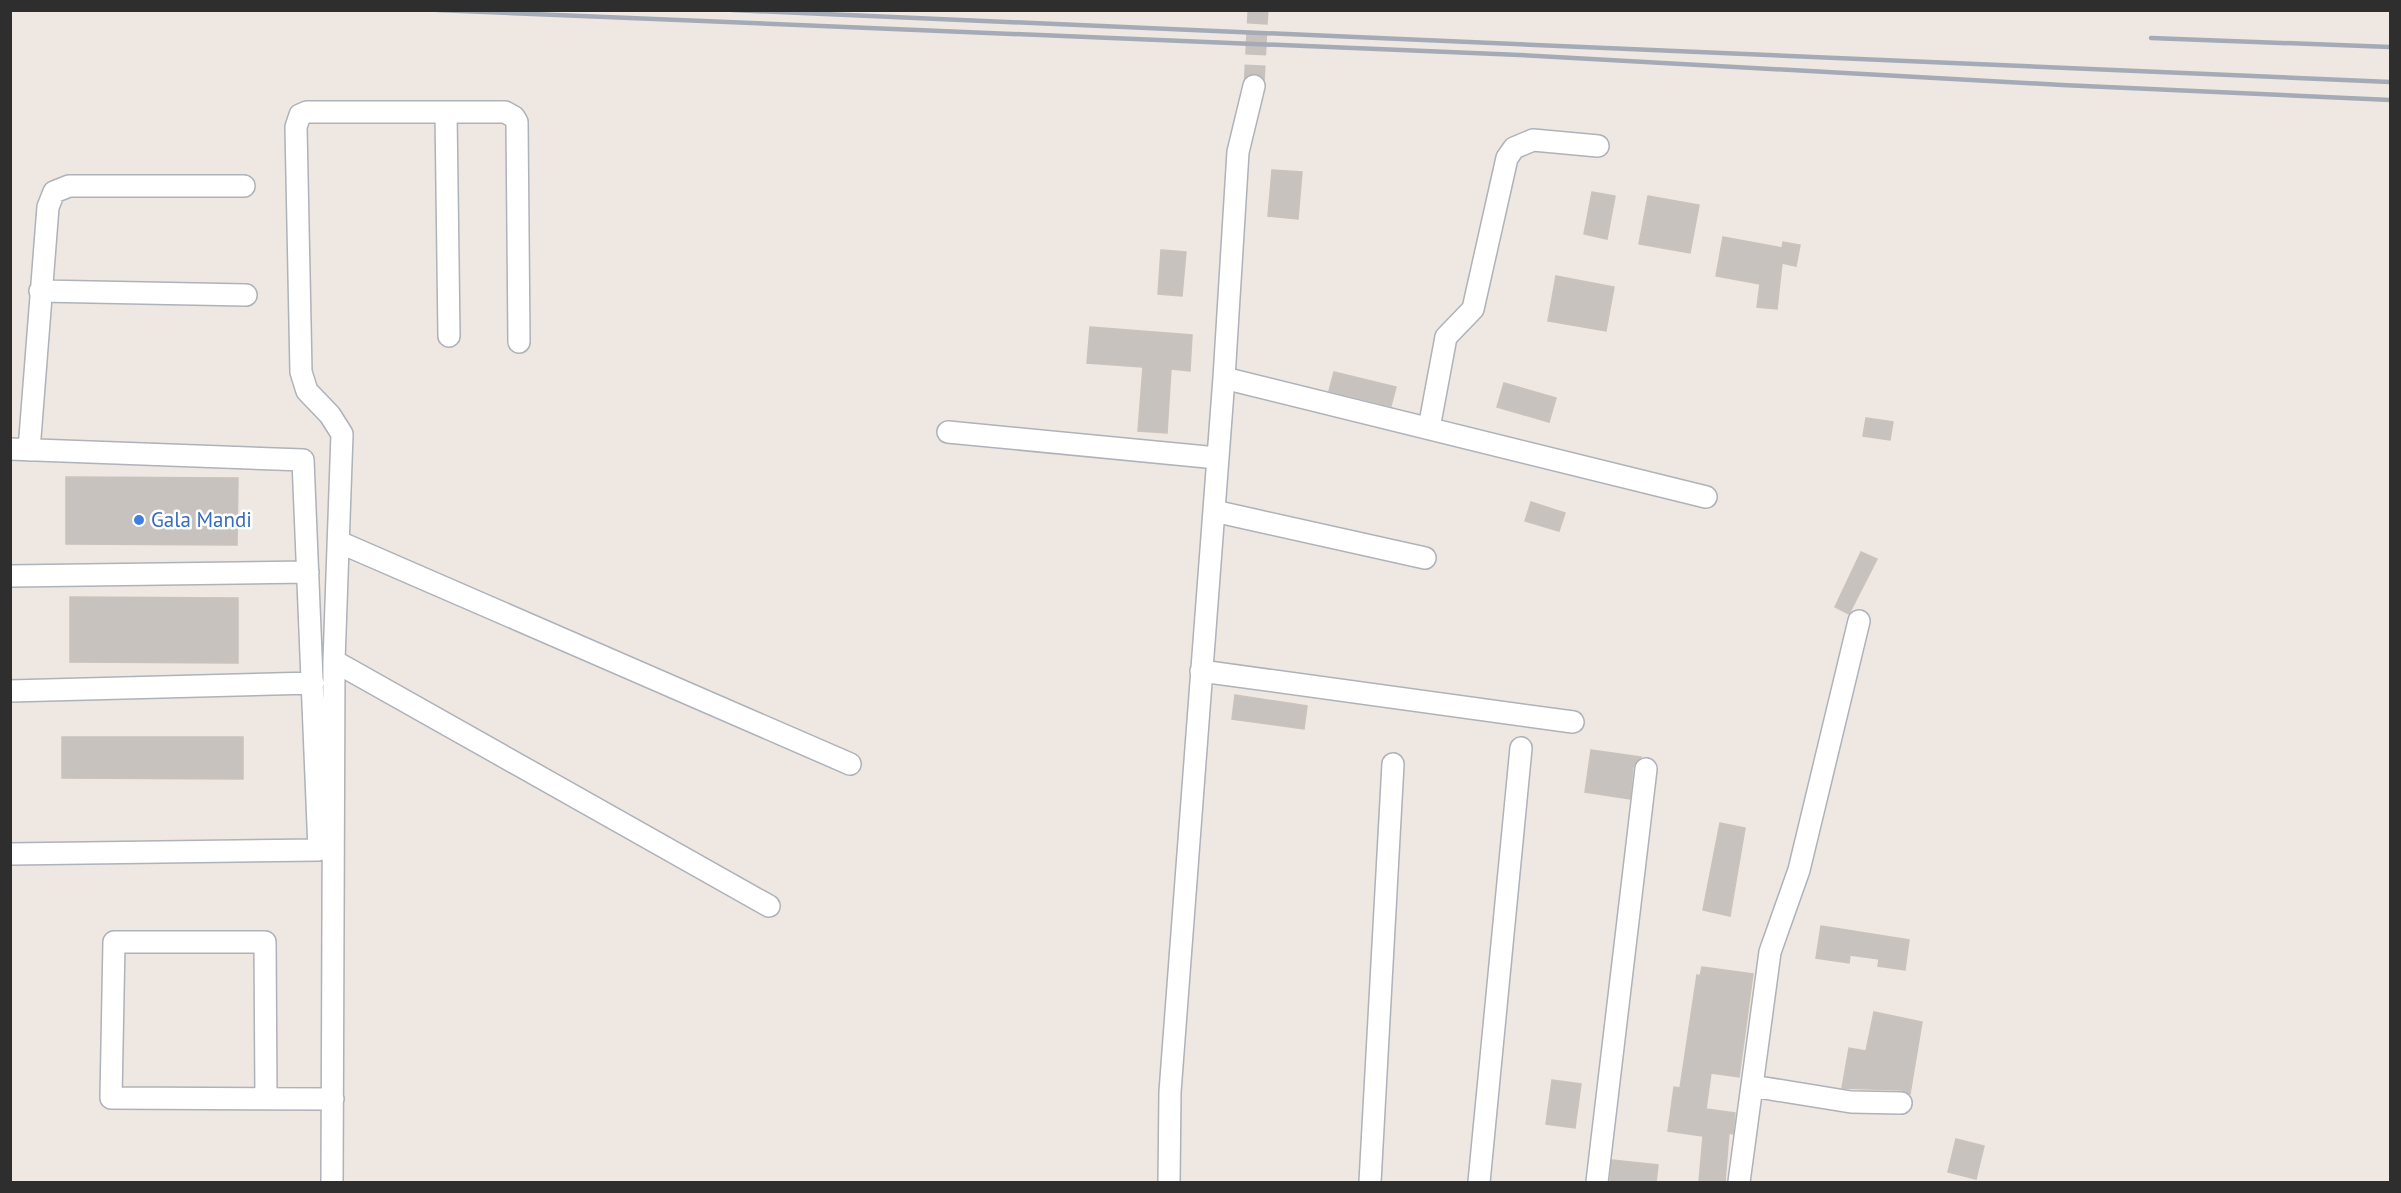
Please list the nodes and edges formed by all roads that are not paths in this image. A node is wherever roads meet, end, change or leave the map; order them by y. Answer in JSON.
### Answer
{"nodes":[{"id":1,"x":1254,"y":86,"type":"tunnel mouth"},
{"id":2,"x":446,"y":112,"type":"junction"},
{"id":3,"x":1598,"y":146,"type":"dead end"},
{"id":4,"x":244,"y":186,"type":"dead end"},
{"id":5,"x":40,"y":291,"type":"junction"},
{"id":6,"x":246,"y":295,"type":"dead end"},
{"id":7,"x":449,"y":336,"type":"dead end"},
{"id":8,"x":519,"y":342,"type":"dead end"},
{"id":9,"x":1224,"y":378,"type":"junction"},
{"id":10,"x":1429,"y":428,"type":"junction"},
{"id":11,"x":948,"y":432,"type":"dead end"},
{"id":12,"x":20,"y":450,"type":"edge"},
{"id":13,"x":1217,"y":458,"type":"junction"},
{"id":14,"x":1706,"y":496,"type":"dead end"},
{"id":15,"x":1214,"y":511,"type":"junction"},
{"id":16,"x":339,"y":542,"type":"junction"},
{"id":17,"x":1425,"y":558,"type":"dead end"},
{"id":18,"x":308,"y":572,"type":"junction"},
{"id":19,"x":10,"y":576,"type":"edge"},
{"id":20,"x":1859,"y":621,"type":"dead end"},
{"id":21,"x":334,"y":661,"type":"junction"},
{"id":22,"x":1201,"y":671,"type":"junction"},
{"id":23,"x":312,"y":682,"type":"junction"},
{"id":24,"x":10,"y":691,"type":"edge"},
{"id":25,"x":1573,"y":722,"type":"dead end"},
{"id":26,"x":1521,"y":748,"type":"dead end"},
{"id":27,"x":850,"y":764,"type":"dead end"},
{"id":28,"x":1393,"y":764,"type":"dead end"},
{"id":29,"x":1646,"y":770,"type":"dead end"},
{"id":30,"x":10,"y":854,"type":"edge"},
{"id":31,"x":769,"y":906,"type":"dead end"},
{"id":32,"x":1752,"y":1086,"type":"junction"},
{"id":33,"x":266,"y":1098,"type":"junction"},
{"id":34,"x":333,"y":1098,"type":"junction"},
{"id":35,"x":1902,"y":1102,"type":"dead end"},
{"id":36,"x":332,"y":1182,"type":"edge"},
{"id":37,"x":1169,"y":1182,"type":"edge"},
{"id":38,"x":1370,"y":1182,"type":"edge"},
{"id":39,"x":1479,"y":1182,"type":"edge"},
{"id":40,"x":1597,"y":1182,"type":"edge"},
{"id":41,"x":1739,"y":1182,"type":"edge"}],
"edges":[{"from":1,"to":9,"type":"street"},
{"from":2,"to":7,"type":"street"},
{"from":2,"to":8,"type":"street"},
{"from":2,"to":16,"type":"street"},
{"from":3,"to":10,"type":"street"},
{"from":4,"to":5,"type":"street"},
{"from":5,"to":6,"type":"street"},
{"from":5,"to":12,"type":"street"},
{"from":9,"to":10,"type":"street"},
{"from":9,"to":13,"type":"street"},
{"from":10,"to":14,"type":"street"},
{"from":11,"to":13,"type":"street"},
{"from":12,"to":18,"type":"street"},
{"from":13,"to":15,"type":"street"},
{"from":15,"to":17,"type":"street"},
{"from":15,"to":22,"type":"street"},
{"from":16,"to":21,"type":"street"},
{"from":16,"to":27,"type":"street"},
{"from":18,"to":19,"type":"street"},
{"from":18,"to":23,"type":"street"},
{"from":20,"to":32,"type":"street"},
{"from":21,"to":31,"type":"street"},
{"from":21,"to":34,"type":"street"},
{"from":22,"to":25,"type":"street"},
{"from":22,"to":37,"type":"street"},
{"from":23,"to":24,"type":"street"},
{"from":23,"to":30,"type":"street"},
{"from":26,"to":39,"type":"street"},
{"from":28,"to":38,"type":"street"},
{"from":29,"to":40,"type":"street"},
{"from":32,"to":35,"type":"street"},
{"from":32,"to":41,"type":"street"},
{"from":33,"to":33,"type":"street"},
{"from":33,"to":34,"type":"street"},
{"from":34,"to":36,"type":"street"}]}
